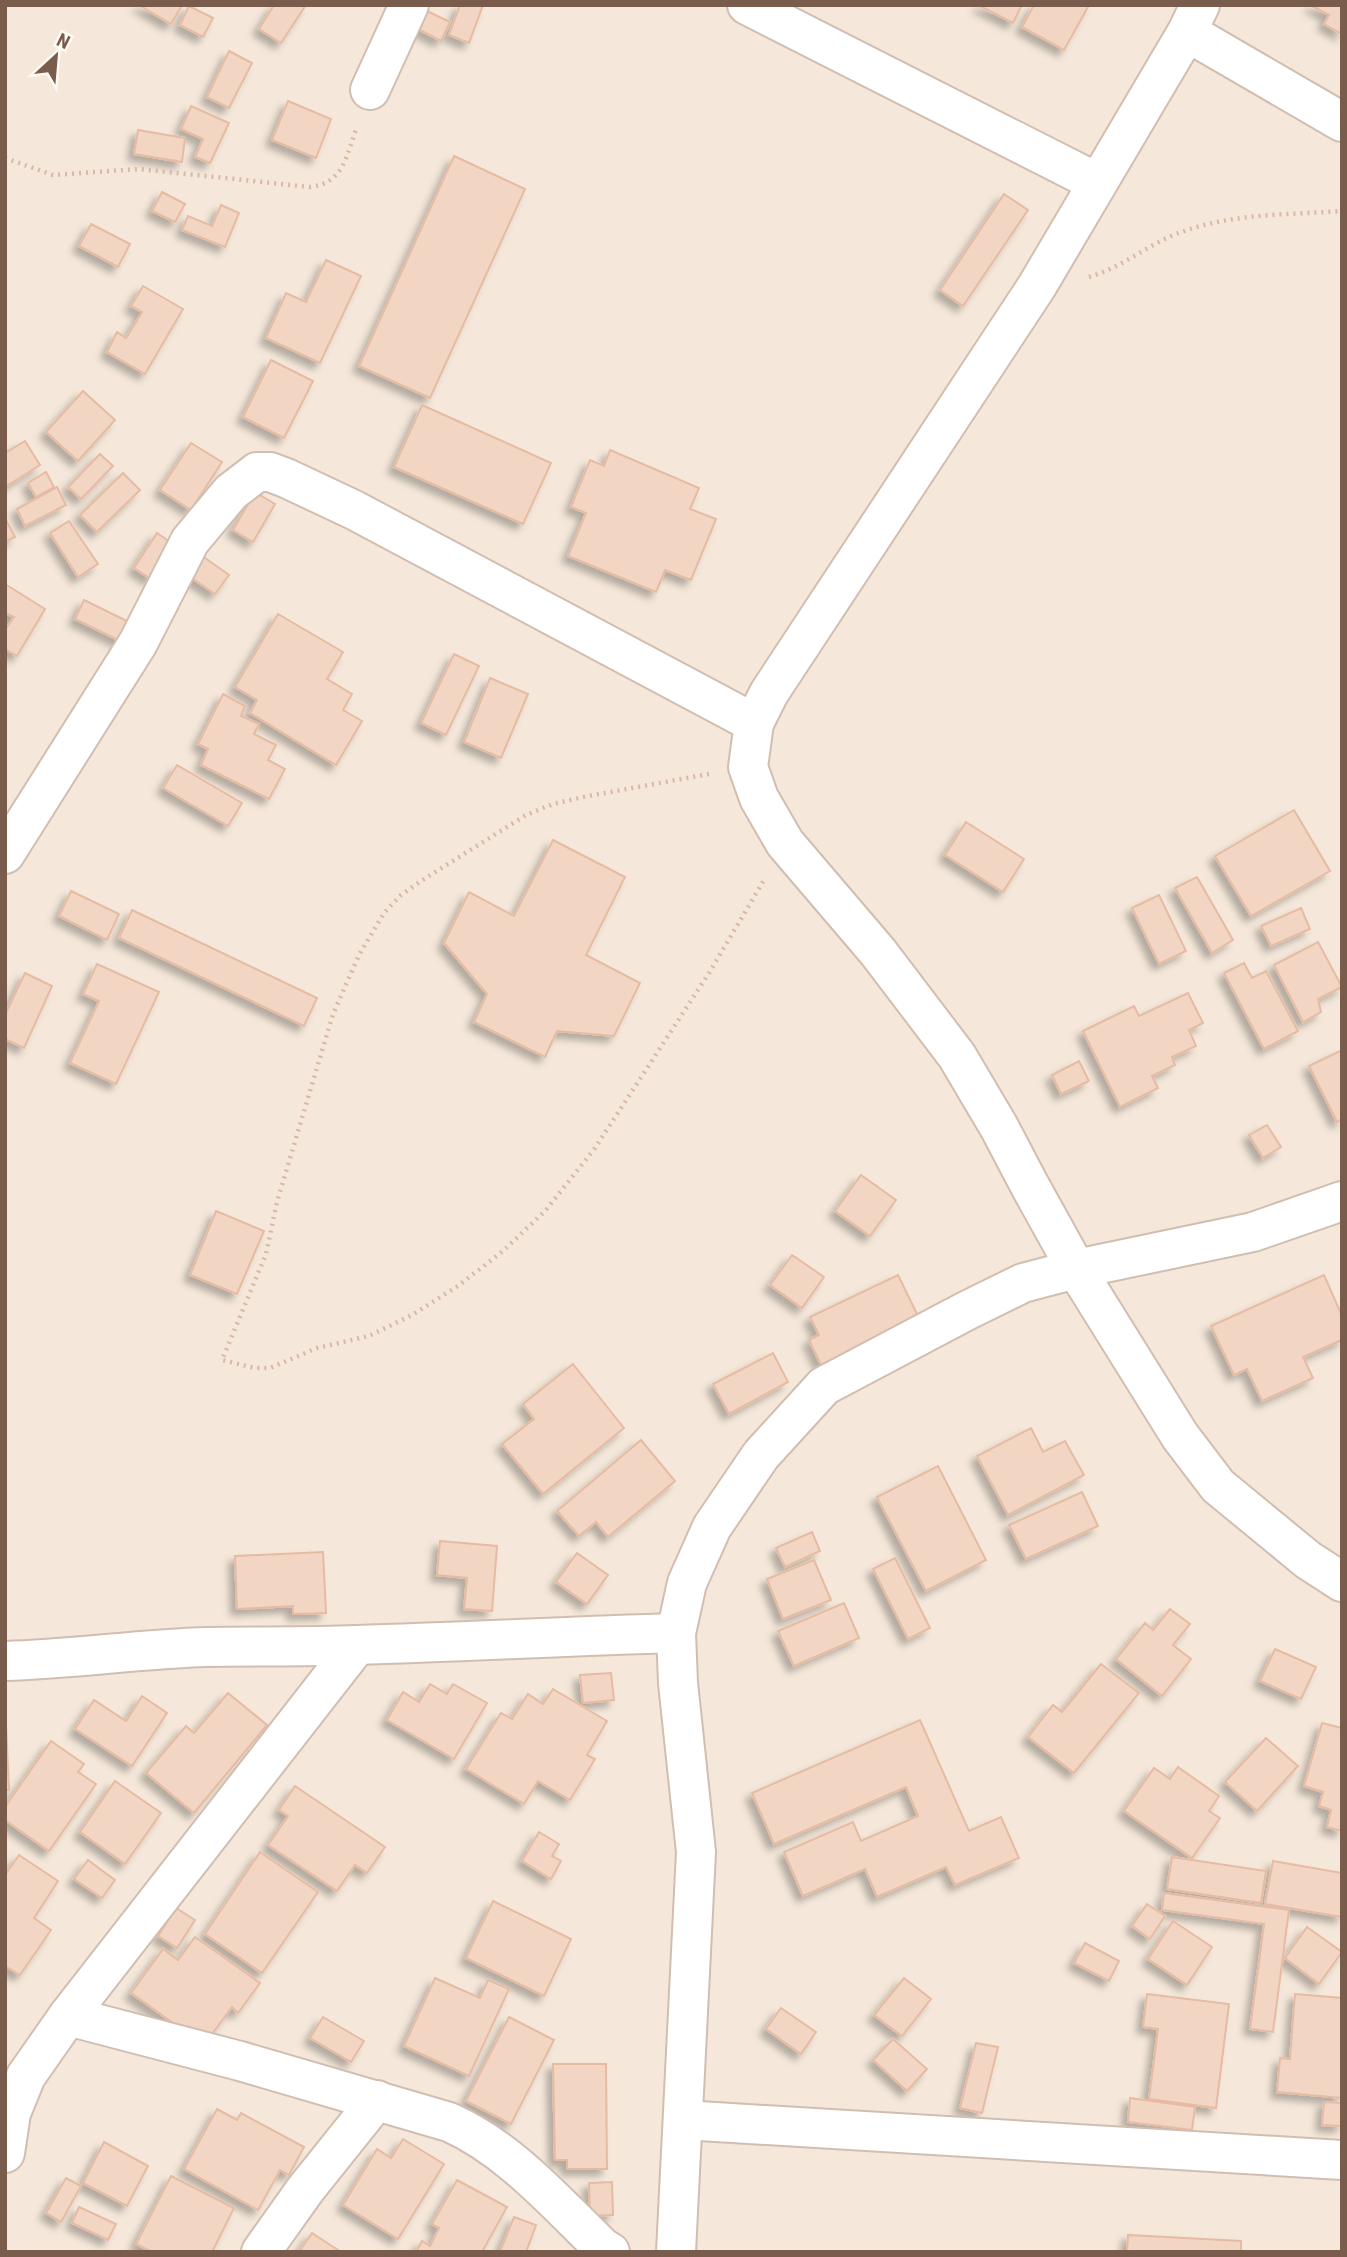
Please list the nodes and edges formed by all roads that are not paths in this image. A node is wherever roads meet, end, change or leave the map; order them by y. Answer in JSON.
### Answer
{"nodes":[{"id":1,"x":409,"y":5,"type":"edge"},
{"id":2,"x":747,"y":5,"type":"edge"},
{"id":3,"x":1193,"y":19,"type":"edge"},
{"id":4,"x":370,"y":90,"type":"road end"},
{"id":5,"x":1342,"y":122,"type":"edge"},
{"id":6,"x":1096,"y":183,"type":"junction"},
{"id":7,"x":754,"y":723,"type":"junction"},
{"id":8,"x":5,"y":854,"type":"edge"},
{"id":9,"x":1342,"y":1200,"type":"edge"},
{"id":10,"x":1076,"y":1269,"type":"junction"},
{"id":11,"x":1342,"y":1582,"type":"edge"},
{"id":12,"x":676,"y":1633,"type":"junction"},
{"id":13,"x":357,"y":1645,"type":"junction"},
{"id":14,"x":5,"y":1661,"type":"edge"},
{"id":15,"x":68,"y":2016,"type":"junction"},
{"id":16,"x":377,"y":2100,"type":"junction"},
{"id":17,"x":683,"y":2120,"type":"junction"},
{"id":18,"x":5,"y":2153,"type":"edge"},
{"id":19,"x":1342,"y":2160,"type":"edge"},
{"id":20,"x":261,"y":2252,"type":"edge"},
{"id":21,"x":610,"y":2252,"type":"edge"},
{"id":22,"x":676,"y":2252,"type":"edge"}],
"edges":[{"from":1,"to":4,"type":"street"},
{"from":2,"to":6,"type":"street"},
{"from":3,"to":5,"type":"street"},
{"from":3,"to":6,"type":"street"},
{"from":6,"to":7,"type":"street"},
{"from":7,"to":8,"type":"street"},
{"from":7,"to":10,"type":"street"},
{"from":9,"to":10,"type":"street"},
{"from":10,"to":11,"type":"street"},
{"from":10,"to":12,"type":"street"},
{"from":12,"to":13,"type":"street"},
{"from":12,"to":17,"type":"street"},
{"from":13,"to":14,"type":"street"},
{"from":13,"to":15,"type":"street"},
{"from":15,"to":16,"type":"street"},
{"from":15,"to":18,"type":"street"},
{"from":16,"to":20,"type":"street"},
{"from":16,"to":21,"type":"street"},
{"from":17,"to":19,"type":"street"},
{"from":17,"to":22,"type":"street"}]}
